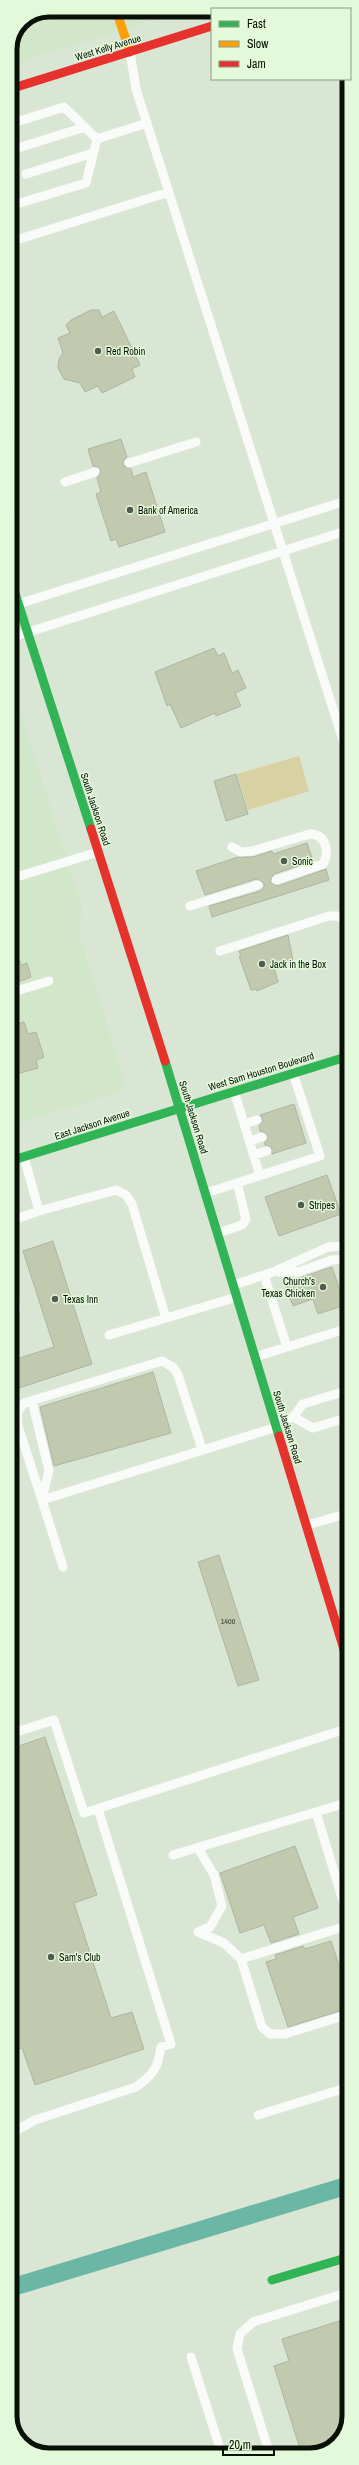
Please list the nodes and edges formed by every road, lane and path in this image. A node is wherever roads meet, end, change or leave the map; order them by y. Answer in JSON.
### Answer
{"nodes":[{"id":1,"x":118,"y":17,"type":"edge"},
{"id":2,"x":211,"y":26,"type":"edge"},
{"id":3,"x":130,"y":52,"type":"junction"},
{"id":4,"x":17,"y":87,"type":"edge"},
{"id":5,"x":17,"y":122,"type":"edge"},
{"id":6,"x":147,"y":123,"type":"junction"},
{"id":7,"x":85,"y":127,"type":"junction"},
{"id":8,"x":97,"y":139,"type":"junction"},
{"id":9,"x":18,"y":148,"type":"dead end"},
{"id":10,"x":93,"y":153,"type":"junction"},
{"id":11,"x":26,"y":174,"type":"dead end"},
{"id":12,"x":169,"y":192,"type":"junction"},
{"id":13,"x":17,"y":204,"type":"edge"},
{"id":14,"x":17,"y":240,"type":"edge"},
{"id":15,"x":196,"y":442,"type":"dead end"},
{"id":16,"x":129,"y":463,"type":"dead end"},
{"id":17,"x":95,"y":472,"type":"dead end"},
{"id":18,"x":65,"y":482,"type":"dead end"},
{"id":19,"x":342,"y":502,"type":"edge"},
{"id":20,"x":274,"y":523,"type":"junction"},
{"id":21,"x":342,"y":532,"type":"edge"},
{"id":22,"x":283,"y":551,"type":"junction"},
{"id":23,"x":17,"y":601,"type":"edge"},
{"id":24,"x":18,"y":604,"type":"junction"},
{"id":25,"x":27,"y":632,"type":"junction"},
{"id":26,"x":17,"y":636,"type":"edge"},
{"id":27,"x":342,"y":737,"type":"edge"},
{"id":28,"x":232,"y":847,"type":"dead end"},
{"id":29,"x":98,"y":852,"type":"junction"},
{"id":30,"x":17,"y":877,"type":"edge"},
{"id":31,"x":276,"y":880,"type":"dead end"},
{"id":32,"x":258,"y":885,"type":"dead end"},
{"id":33,"x":190,"y":906,"type":"dead end"},
{"id":34,"x":342,"y":917,"type":"edge"},
{"id":35,"x":220,"y":951,"type":"dead end"},
{"id":36,"x":49,"y":981,"type":"dead end"},
{"id":37,"x":17,"y":991,"type":"edge"},
{"id":38,"x":342,"y":1058,"type":"edge"},
{"id":39,"x":293,"y":1073,"type":"junction"},
{"id":40,"x":234,"y":1091,"type":"junction"},
{"id":41,"x":180,"y":1107,"type":"junction"},
{"id":42,"x":257,"y":1120,"type":"dead end"},
{"id":43,"x":244,"y":1124,"type":"junction"},
{"id":44,"x":262,"y":1137,"type":"dead end"},
{"id":45,"x":250,"y":1141,"type":"junction"},
{"id":46,"x":267,"y":1151,"type":"dead end"},
{"id":47,"x":254,"y":1155,"type":"junction"},
{"id":48,"x":24,"y":1157,"type":"junction"},
{"id":49,"x":17,"y":1159,"type":"edge"},
{"id":50,"x":260,"y":1176,"type":"junction"},
{"id":51,"x":237,"y":1183,"type":"junction"},
{"id":52,"x":206,"y":1193,"type":"junction"},
{"id":53,"x":39,"y":1212,"type":"junction"},
{"id":54,"x":17,"y":1219,"type":"edge"},
{"id":55,"x":218,"y":1233,"type":"junction"},
{"id":56,"x":342,"y":1246,"type":"edge"},
{"id":57,"x":342,"y":1260,"type":"edge"},
{"id":58,"x":273,"y":1272,"type":"junction"},
{"id":59,"x":264,"y":1275,"type":"junction"},
{"id":60,"x":234,"y":1285,"type":"junction"},
{"id":61,"x":237,"y":1297,"type":"junction"},
{"id":62,"x":166,"y":1318,"type":"junction"},
{"id":63,"x":342,"y":1330,"type":"edge"},
{"id":64,"x":109,"y":1335,"type":"dead end"},
{"id":65,"x":287,"y":1347,"type":"junction"},
{"id":66,"x":255,"y":1357,"type":"junction"},
{"id":67,"x":342,"y":1392,"type":"edge"},
{"id":68,"x":32,"y":1401,"type":"junction"},
{"id":69,"x":293,"y":1417,"type":"junction"},
{"id":70,"x":342,"y":1419,"type":"edge"},
{"id":71,"x":276,"y":1425,"type":"junction"},
{"id":72,"x":202,"y":1449,"type":"junction"},
{"id":73,"x":42,"y":1500,"type":"junction"},
{"id":74,"x":342,"y":1515,"type":"edge"},
{"id":75,"x":307,"y":1525,"type":"junction"},
{"id":76,"x":63,"y":1567,"type":"dead end"},
{"id":77,"x":342,"y":1642,"type":"edge"},
{"id":78,"x":342,"y":1730,"type":"edge"},
{"id":79,"x":17,"y":1732,"type":"edge"},
{"id":80,"x":342,"y":1804,"type":"edge"},
{"id":81,"x":98,"y":1809,"type":"junction"},
{"id":82,"x":316,"y":1812,"type":"junction"},
{"id":83,"x":198,"y":1848,"type":"junction"},
{"id":84,"x":173,"y":1856,"type":"dead end"},
{"id":85,"x":342,"y":1898,"type":"edge"},
{"id":86,"x":342,"y":1927,"type":"edge"},
{"id":87,"x":241,"y":1959,"type":"junction"},
{"id":88,"x":342,"y":2016,"type":"edge"},
{"id":89,"x":342,"y":2090,"type":"edge"},
{"id":90,"x":258,"y":2115,"type":"dead end"},
{"id":91,"x":17,"y":2130,"type":"edge"},
{"id":92,"x":342,"y":2258,"type":"edge"},
{"id":93,"x":272,"y":2280,"type":"dead end"},
{"id":94,"x":342,"y":2294,"type":"edge"},
{"id":95,"x":191,"y":2357,"type":"dead end"},
{"id":96,"x":220,"y":2448,"type":"edge"},
{"id":97,"x":268,"y":2448,"type":"edge"}],
"edges":[{"from":1,"to":3,"type":"main road"},
{"from":2,"to":3,"type":"main road","name":"West Kelly Avenue"},
{"from":3,"to":4,"type":"main road","name":"West Kelly Avenue"},
{"from":3,"to":6,"type":"lane"},
{"from":5,"to":7,"type":"lane"},
{"from":6,"to":8,"type":"lane"},
{"from":6,"to":12,"type":"lane"},
{"from":7,"to":8,"type":"lane"},
{"from":7,"to":9,"type":"lane"},
{"from":8,"to":10,"type":"lane"},
{"from":10,"to":11,"type":"lane"},
{"from":10,"to":13,"type":"lane"},
{"from":12,"to":14,"type":"lane"},
{"from":12,"to":20,"type":"lane"},
{"from":15,"to":16,"type":"lane"},
{"from":17,"to":18,"type":"lane"},
{"from":19,"to":20,"type":"lane"},
{"from":20,"to":22,"type":"lane"},
{"from":20,"to":24,"type":"lane"},
{"from":21,"to":22,"type":"lane"},
{"from":22,"to":25,"type":"lane"},
{"from":22,"to":27,"type":"lane"},
{"from":23,"to":24,"type":"main road","name":"South Jackson Road"},
{"from":24,"to":25,"type":"main road","name":"South Jackson Road"},
{"from":25,"to":26,"type":"lane"},
{"from":25,"to":29,"type":"main road","name":"South Jackson Road"},
{"from":28,"to":31,"type":"lane"},
{"from":29,"to":30,"type":"lane"},
{"from":29,"to":41,"type":"main road","name":"South Jackson Road"},
{"from":32,"to":33,"type":"lane"},
{"from":34,"to":35,"type":"lane"},
{"from":36,"to":37,"type":"lane"},
{"from":38,"to":39,"type":"main road","name":"West Sam Houston Boulevard"},
{"from":39,"to":40,"type":"main road","name":"West Sam Houston Boulevard"},
{"from":39,"to":50,"type":"lane"},
{"from":40,"to":41,"type":"main road","name":"West Sam Houston Boulevard"},
{"from":40,"to":43,"type":"lane"},
{"from":41,"to":48,"type":"main road","name":"East Jackson Avenue"},
{"from":41,"to":52,"type":"main road","name":"South Jackson Road"},
{"from":42,"to":43,"type":"lane"},
{"from":43,"to":45,"type":"lane"},
{"from":44,"to":45,"type":"lane"},
{"from":45,"to":47,"type":"lane"},
{"from":46,"to":47,"type":"lane"},
{"from":47,"to":50,"type":"lane"},
{"from":48,"to":49,"type":"main road","name":"East Jackson Avenue"},
{"from":48,"to":53,"type":"lane"},
{"from":50,"to":51,"type":"lane"},
{"from":51,"to":52,"type":"lane"},
{"from":51,"to":55,"type":"lane"},
{"from":52,"to":55,"type":"main road","name":"South Jackson Road"},
{"from":53,"to":54,"type":"lane"},
{"from":53,"to":62,"type":"lane"},
{"from":55,"to":60,"type":"main road","name":"South Jackson Road"},
{"from":56,"to":58,"type":"lane"},
{"from":57,"to":58,"type":"lane"},
{"from":58,"to":59,"type":"lane"},
{"from":59,"to":60,"type":"lane"},
{"from":59,"to":65,"type":"lane"},
{"from":60,"to":61,"type":"main road","name":"South Jackson Road"},
{"from":61,"to":62,"type":"lane"},
{"from":61,"to":66,"type":"main road","name":"South Jackson Road"},
{"from":62,"to":64,"type":"lane"},
{"from":63,"to":65,"type":"lane"},
{"from":65,"to":66,"type":"lane"},
{"from":66,"to":71,"type":"main road","name":"South Jackson Road"},
{"from":67,"to":69,"type":"lane"},
{"from":68,"to":72,"type":"lane"},
{"from":68,"to":73,"type":"lane"},
{"from":68,"to":73,"type":"lane"},
{"from":69,"to":70,"type":"lane"},
{"from":69,"to":71,"type":"lane"},
{"from":71,"to":72,"type":"lane"},
{"from":71,"to":75,"type":"main road","name":"South Jackson Road"},
{"from":72,"to":73,"type":"lane"},
{"from":73,"to":76,"type":"lane"},
{"from":74,"to":75,"type":"lane"},
{"from":75,"to":77,"type":"main road","name":"South Jackson Road"},
{"from":78,"to":81,"type":"lane"},
{"from":79,"to":81,"type":"lane"},
{"from":80,"to":82,"type":"lane"},
{"from":81,"to":91,"type":"lane"},
{"from":82,"to":83,"type":"lane"},
{"from":82,"to":85,"type":"lane"},
{"from":83,"to":84,"type":"lane"},
{"from":83,"to":87,"type":"lane"},
{"from":86,"to":87,"type":"lane"},
{"from":87,"to":88,"type":"lane"},
{"from":89,"to":90,"type":"lane"},
{"from":92,"to":93,"type":"main road"},
{"from":94,"to":97,"type":"lane"},
{"from":95,"to":96,"type":"lane"}]}
